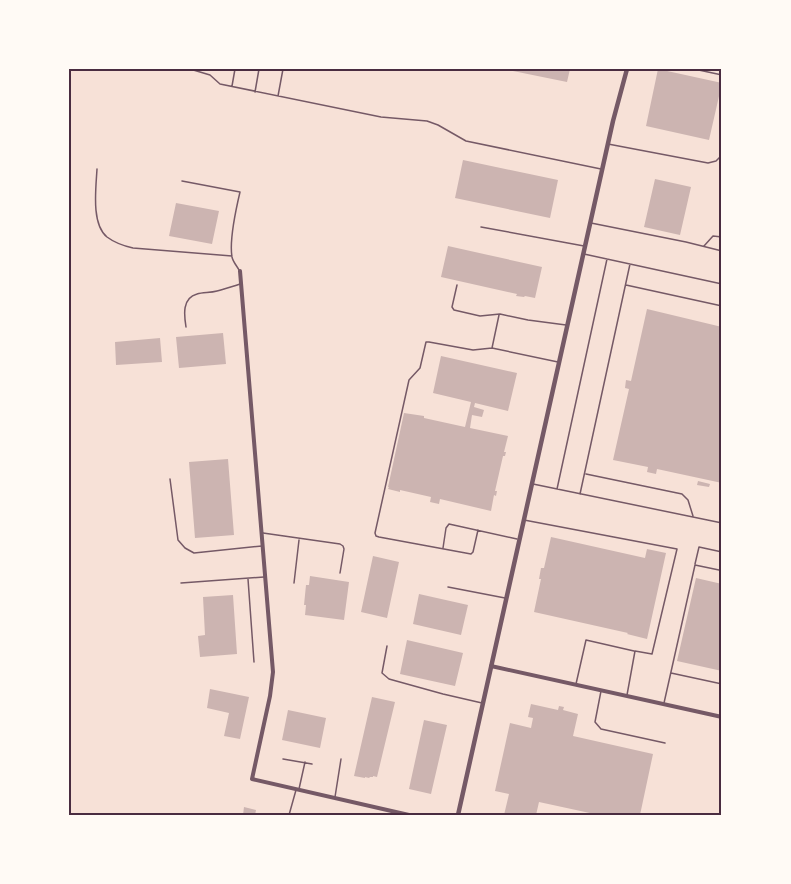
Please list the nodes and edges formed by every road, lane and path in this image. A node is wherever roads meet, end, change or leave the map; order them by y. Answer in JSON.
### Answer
{"nodes":[{"id":1,"x":190,"y":69,"type":"edge"},
{"id":2,"x":204,"y":69,"type":"edge"},
{"id":3,"x":235,"y":69,"type":"edge"},
{"id":4,"x":259,"y":69,"type":"edge"},
{"id":5,"x":283,"y":69,"type":"edge"},
{"id":6,"x":627,"y":69,"type":"edge"},
{"id":7,"x":694,"y":69,"type":"edge"},
{"id":8,"x":204,"y":73,"type":"junction"},
{"id":9,"x":722,"y":75,"type":"edge"},
{"id":10,"x":232,"y":87,"type":"junction"},
{"id":11,"x":255,"y":92,"type":"junction"},
{"id":12,"x":278,"y":97,"type":"junction"},
{"id":13,"x":608,"y":144,"type":"junction"},
{"id":14,"x":722,"y":155,"type":"edge"},
{"id":15,"x":97,"y":169,"type":"dead end"},
{"id":16,"x":602,"y":170,"type":"junction"},
{"id":17,"x":182,"y":181,"type":"dead end"},
{"id":18,"x":590,"y":223,"type":"junction"},
{"id":19,"x":481,"y":227,"type":"dead end"},
{"id":20,"x":722,"y":237,"type":"edge"},
{"id":21,"x":703,"y":246,"type":"junction"},
{"id":22,"x":585,"y":247,"type":"junction"},
{"id":23,"x":722,"y":251,"type":"edge"},
{"id":24,"x":583,"y":253,"type":"junction"},
{"id":25,"x":232,"y":256,"type":"junction"},
{"id":26,"x":607,"y":259,"type":"junction"},
{"id":27,"x":630,"y":264,"type":"junction"},
{"id":28,"x":240,"y":271,"type":"joint"},
{"id":29,"x":241,"y":284,"type":"junction"},
{"id":30,"x":722,"y":284,"type":"edge"},
{"id":31,"x":457,"y":285,"type":"dead end"},
{"id":32,"x":626,"y":285,"type":"junction"},
{"id":33,"x":722,"y":306,"type":"edge"},
{"id":34,"x":500,"y":314,"type":"junction"},
{"id":35,"x":567,"y":325,"type":"junction"},
{"id":36,"x":186,"y":327,"type":"dead end"},
{"id":37,"x":492,"y":348,"type":"junction"},
{"id":38,"x":559,"y":362,"type":"junction"},
{"id":39,"x":585,"y":474,"type":"junction"},
{"id":40,"x":170,"y":479,"type":"dead end"},
{"id":41,"x":532,"y":484,"type":"junction"},
{"id":42,"x":557,"y":489,"type":"junction"},
{"id":43,"x":580,"y":494,"type":"junction"},
{"id":44,"x":693,"y":517,"type":"junction"},
{"id":45,"x":524,"y":520,"type":"junction"},
{"id":46,"x":722,"y":523,"type":"edge"},
{"id":47,"x":478,"y":530,"type":"junction"},
{"id":48,"x":262,"y":533,"type":"junction"},
{"id":49,"x":299,"y":539,"type":"junction"},
{"id":50,"x":519,"y":539,"type":"junction"},
{"id":51,"x":263,"y":546,"type":"junction"},
{"id":52,"x":442,"y":549,"type":"junction"},
{"id":53,"x":722,"y":552,"type":"edge"},
{"id":54,"x":695,"y":565,"type":"junction"},
{"id":55,"x":719,"y":570,"type":"dead end"},
{"id":56,"x":340,"y":573,"type":"dead end"},
{"id":57,"x":265,"y":577,"type":"junction"},
{"id":58,"x":248,"y":578,"type":"junction"},
{"id":59,"x":181,"y":583,"type":"dead end"},
{"id":60,"x":294,"y":583,"type":"dead end"},
{"id":61,"x":448,"y":587,"type":"dead end"},
{"id":62,"x":506,"y":598,"type":"junction"},
{"id":63,"x":387,"y":646,"type":"dead end"},
{"id":64,"x":635,"y":651,"type":"junction"},
{"id":65,"x":254,"y":662,"type":"dead end"},
{"id":66,"x":491,"y":666,"type":"junction"},
{"id":67,"x":671,"y":672,"type":"junction"},
{"id":68,"x":722,"y":684,"type":"edge"},
{"id":69,"x":576,"y":685,"type":"junction"},
{"id":70,"x":601,"y":690,"type":"junction"},
{"id":71,"x":626,"y":696,"type":"junction"},
{"id":72,"x":483,"y":704,"type":"junction"},
{"id":73,"x":664,"y":704,"type":"junction"},
{"id":74,"x":722,"y":717,"type":"edge"},
{"id":75,"x":665,"y":742,"type":"dead end"},
{"id":76,"x":283,"y":759,"type":"dead end"},
{"id":77,"x":340,"y":759,"type":"dead end"},
{"id":78,"x":305,"y":762,"type":"junction"},
{"id":79,"x":312,"y":764,"type":"dead end"},
{"id":80,"x":298,"y":790,"type":"junction"},
{"id":81,"x":335,"y":798,"type":"junction"},
{"id":82,"x":289,"y":815,"type":"edge"},
{"id":83,"x":409,"y":815,"type":"edge"},
{"id":84,"x":458,"y":815,"type":"edge"}],
"edges":[{"from":1,"to":8,"type":"lane"},
{"from":2,"to":8,"type":"lane"},
{"from":3,"to":10,"type":"lane"},
{"from":4,"to":11,"type":"lane"},
{"from":5,"to":12,"type":"lane"},
{"from":6,"to":13,"type":"street"},
{"from":7,"to":9,"type":"lane"},
{"from":8,"to":10,"type":"lane"},
{"from":10,"to":11,"type":"lane"},
{"from":11,"to":12,"type":"lane"},
{"from":12,"to":16,"type":"lane"},
{"from":13,"to":14,"type":"lane"},
{"from":13,"to":16,"type":"street"},
{"from":15,"to":25,"type":"lane"},
{"from":16,"to":18,"type":"street"},
{"from":17,"to":25,"type":"lane"},
{"from":18,"to":21,"type":"lane"},
{"from":18,"to":22,"type":"street"},
{"from":19,"to":22,"type":"lane"},
{"from":20,"to":21,"type":"lane"},
{"from":21,"to":23,"type":"lane"},
{"from":22,"to":24,"type":"street"},
{"from":24,"to":26,"type":"lane"},
{"from":24,"to":35,"type":"street"},
{"from":25,"to":28,"type":"lane"},
{"from":26,"to":27,"type":"lane"},
{"from":26,"to":42,"type":"lane"},
{"from":27,"to":30,"type":"lane"},
{"from":27,"to":32,"type":"lane"},
{"from":28,"to":29,"type":"street"},
{"from":29,"to":36,"type":"lane"},
{"from":29,"to":48,"type":"street"},
{"from":31,"to":34,"type":"lane"},
{"from":32,"to":33,"type":"lane"},
{"from":32,"to":39,"type":"lane"},
{"from":34,"to":35,"type":"lane"},
{"from":34,"to":37,"type":"lane"},
{"from":35,"to":38,"type":"street"},
{"from":37,"to":38,"type":"lane"},
{"from":37,"to":52,"type":"lane"},
{"from":38,"to":41,"type":"street"},
{"from":39,"to":43,"type":"lane"},
{"from":39,"to":44,"type":"lane"},
{"from":40,"to":51,"type":"lane"},
{"from":41,"to":42,"type":"lane"},
{"from":41,"to":45,"type":"street"},
{"from":42,"to":43,"type":"lane"},
{"from":43,"to":44,"type":"lane"},
{"from":44,"to":46,"type":"lane"},
{"from":45,"to":50,"type":"street"},
{"from":45,"to":64,"type":"lane"},
{"from":47,"to":50,"type":"lane"},
{"from":47,"to":52,"type":"lane"},
{"from":47,"to":52,"type":"lane"},
{"from":48,"to":49,"type":"lane"},
{"from":48,"to":51,"type":"street"},
{"from":49,"to":56,"type":"lane"},
{"from":49,"to":60,"type":"lane"},
{"from":50,"to":62,"type":"street"},
{"from":51,"to":57,"type":"street"},
{"from":53,"to":54,"type":"lane"},
{"from":54,"to":55,"type":"lane"},
{"from":54,"to":67,"type":"lane"},
{"from":57,"to":58,"type":"lane"},
{"from":57,"to":80,"type":"street"},
{"from":58,"to":59,"type":"lane"},
{"from":58,"to":65,"type":"lane"},
{"from":61,"to":62,"type":"lane"},
{"from":62,"to":66,"type":"street"},
{"from":63,"to":72,"type":"lane"},
{"from":64,"to":69,"type":"lane"},
{"from":64,"to":71,"type":"lane"},
{"from":66,"to":69,"type":"street"},
{"from":66,"to":72,"type":"street"},
{"from":67,"to":68,"type":"lane"},
{"from":67,"to":73,"type":"lane"},
{"from":69,"to":70,"type":"street"},
{"from":70,"to":71,"type":"street"},
{"from":70,"to":75,"type":"lane"},
{"from":71,"to":73,"type":"street"},
{"from":72,"to":84,"type":"street"},
{"from":73,"to":74,"type":"street"},
{"from":76,"to":78,"type":"lane"},
{"from":77,"to":81,"type":"lane"},
{"from":78,"to":79,"type":"lane"},
{"from":78,"to":80,"type":"lane"},
{"from":80,"to":81,"type":"street"},
{"from":80,"to":82,"type":"lane"},
{"from":81,"to":83,"type":"street"}]}
